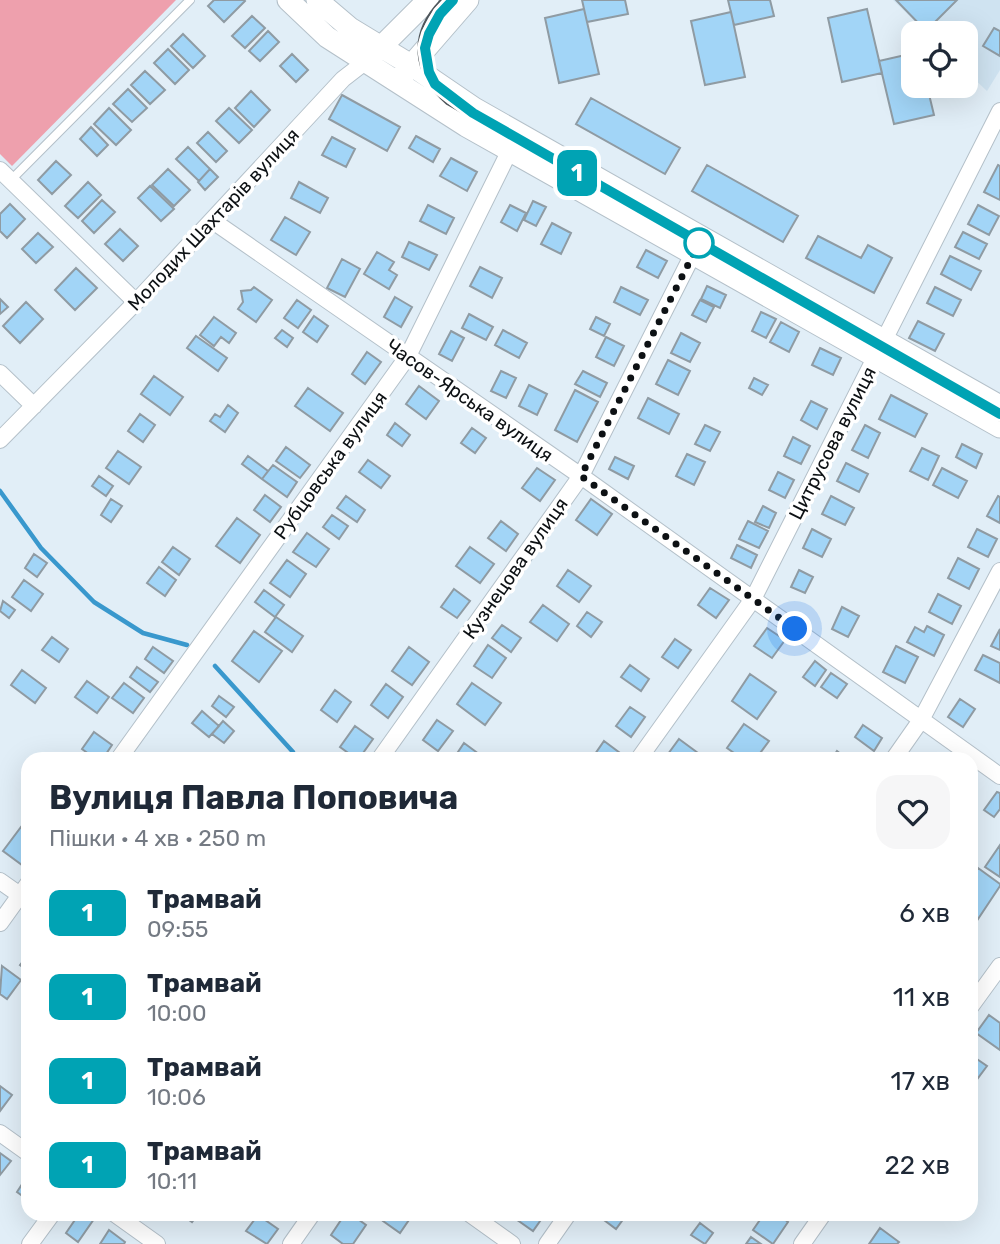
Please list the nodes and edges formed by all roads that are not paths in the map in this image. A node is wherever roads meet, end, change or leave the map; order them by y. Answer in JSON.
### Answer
{"nodes":[{"id":1,"x":190,"y":0,"type":"edge"},
{"id":2,"x":288,"y":0,"type":"edge"},
{"id":3,"x":317,"y":0,"type":"edge"},
{"id":4,"x":428,"y":0,"type":"edge"},
{"id":5,"x":468,"y":0,"type":"edge"},
{"id":6,"x":373,"y":55,"type":"junction"},
{"id":7,"x":411,"y":65,"type":"junction"},
{"id":8,"x":397,"y":83,"type":"junction"},
{"id":9,"x":1000,"y":111,"type":"edge"},
{"id":10,"x":510,"y":150,"type":"junction"},
{"id":11,"x":5,"y":175,"type":"edge"},
{"id":12,"x":213,"y":221,"type":"junction"},
{"id":13,"x":692,"y":254,"type":"junction"},
{"id":14,"x":136,"y":302,"type":"junction"},
{"id":15,"x":879,"y":349,"type":"junction"},
{"id":16,"x":408,"y":356,"type":"junction"},
{"id":17,"x":0,"y":373,"type":"edge"},
{"id":18,"x":34,"y":406,"type":"junction"},
{"id":19,"x":1000,"y":406,"type":"edge"},
{"id":20,"x":1000,"y":427,"type":"edge"},
{"id":21,"x":0,"y":440,"type":"edge"},
{"id":22,"x":581,"y":476,"type":"junction"},
{"id":23,"x":1000,"y":571,"type":"edge"},
{"id":24,"x":753,"y":599,"type":"junction"},
{"id":25,"x":921,"y":720,"type":"junction"},
{"id":26,"x":124,"y":752,"type":"edge"},
{"id":27,"x":385,"y":752,"type":"edge"},
{"id":28,"x":644,"y":752,"type":"edge"},
{"id":29,"x":899,"y":752,"type":"edge"},
{"id":30,"x":966,"y":752,"type":"edge"},
{"id":31,"x":978,"y":760,"type":"edge"},
{"id":32,"x":1000,"y":776,"type":"edge"},
{"id":33,"x":0,"y":881,"type":"edge"},
{"id":34,"x":21,"y":891,"type":"edge"},
{"id":35,"x":21,"y":898,"type":"edge"},
{"id":36,"x":0,"y":923,"type":"edge"},
{"id":37,"x":1000,"y":966,"type":"edge"},
{"id":38,"x":978,"y":996,"type":"edge"},
{"id":39,"x":0,"y":1133,"type":"edge"},
{"id":40,"x":21,"y":1148,"type":"edge"},
{"id":41,"x":47,"y":1221,"type":"edge"},
{"id":42,"x":125,"y":1221,"type":"edge"},
{"id":43,"x":307,"y":1221,"type":"edge"},
{"id":44,"x":480,"y":1221,"type":"edge"},
{"id":45,"x":563,"y":1221,"type":"edge"},
{"id":46,"x":818,"y":1221,"type":"edge"},
{"id":47,"x":30,"y":1244,"type":"edge"},
{"id":48,"x":157,"y":1244,"type":"edge"},
{"id":49,"x":291,"y":1244,"type":"edge"},
{"id":50,"x":512,"y":1244,"type":"edge"},
{"id":51,"x":547,"y":1244,"type":"edge"},
{"id":52,"x":803,"y":1244,"type":"edge"}],
"edges":[{"from":1,"to":11,"type":"lane"},
{"from":2,"to":6,"type":"main road"},
{"from":3,"to":6,"type":"main road"},
{"from":4,"to":6,"type":"main road","name":"Молодих Шахтарів вулиця"},
{"from":5,"to":7,"type":"main road"},
{"from":6,"to":7,"type":"main road"},
{"from":6,"to":8,"type":"main road"},
{"from":6,"to":12,"type":"street","name":"Молодих Шахтарів вулиця"},
{"from":7,"to":8,"type":"main road"},
{"from":7,"to":15,"type":"main road"},
{"from":8,"to":10,"type":"main road"},
{"from":9,"to":15,"type":"street","name":"Цитрусова вулиця"},
{"from":10,"to":13,"type":"main road"},
{"from":10,"to":16,"type":"street","name":"Рубцовська вулиця"},
{"from":11,"to":14,"type":"street"},
{"from":12,"to":14,"type":"street","name":"Молодих Шахтарів вулиця"},
{"from":12,"to":16,"type":"street","name":"Часов-Ярська вулиця"},
{"from":13,"to":15,"type":"main road"},
{"from":13,"to":22,"type":"street","name":"Кузнецова вулиця"},
{"from":14,"to":18,"type":"street","name":"Молодих Шахтарів вулиця"},
{"from":15,"to":19,"type":"main road"},
{"from":15,"to":20,"type":"main road"},
{"from":15,"to":24,"type":"street","name":"Цитрусова вулиця"},
{"from":16,"to":22,"type":"street","name":"Часов-Ярська вулиця"},
{"from":16,"to":26,"type":"street","name":"Рубцовська вулиця"},
{"from":17,"to":18,"type":"street"},
{"from":18,"to":21,"type":"street","name":"Молодих Шахтарів вулиця"},
{"from":22,"to":24,"type":"street","name":"Часов-Ярська вулиця"},
{"from":22,"to":27,"type":"street","name":"Кузнецова вулиця"},
{"from":23,"to":25,"type":"street"},
{"from":24,"to":25,"type":"street","name":"Часов-Ярська вулиця"},
{"from":24,"to":28,"type":"street","name":"Цитрусова вулиця"},
{"from":25,"to":29,"type":"street"},
{"from":25,"to":30,"type":"street","name":"Часов-Ярська вулиця"},
{"from":31,"to":32,"type":"street","name":"Часов-Ярська вулиця"},
{"from":33,"to":34,"type":"street"},
{"from":35,"to":36,"type":"street"},
{"from":37,"to":38,"type":"street"},
{"from":39,"to":40,"type":"street"},
{"from":41,"to":47,"type":"street"},
{"from":42,"to":48,"type":"street"},
{"from":43,"to":49,"type":"street"},
{"from":44,"to":50,"type":"street"},
{"from":45,"to":51,"type":"street"},
{"from":46,"to":52,"type":"street"}]}
